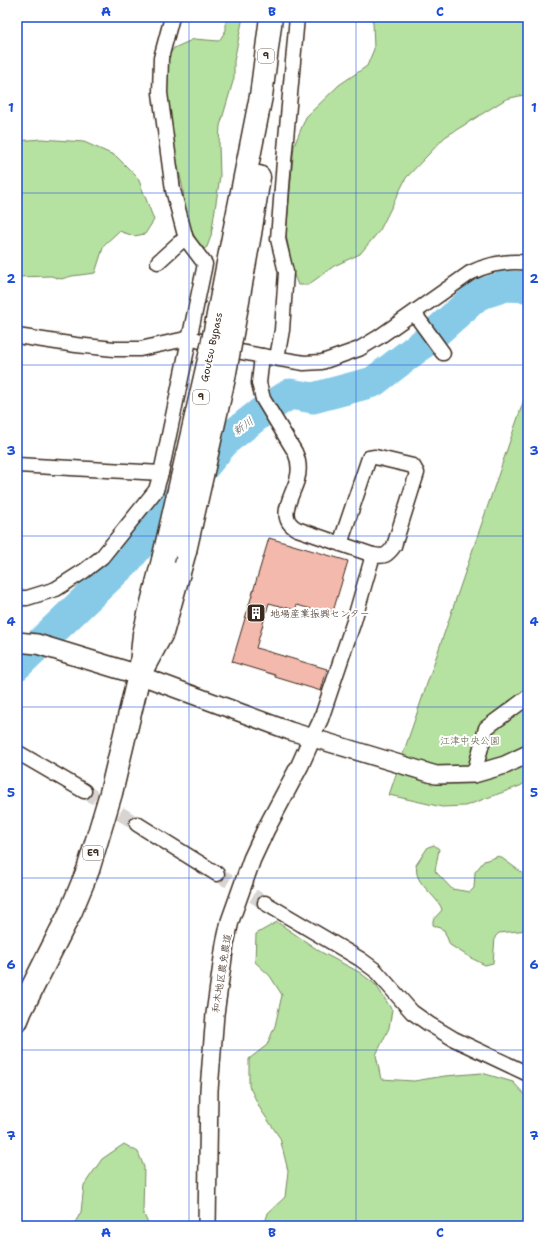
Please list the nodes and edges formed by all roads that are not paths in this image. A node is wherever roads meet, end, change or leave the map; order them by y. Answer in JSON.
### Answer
{"nodes":[{"id":1,"x":172,"y":17,"type":"edge"},
{"id":2,"x":271,"y":17,"type":"edge"},
{"id":3,"x":297,"y":17,"type":"edge"},
{"id":4,"x":242,"y":233,"type":"junction"},
{"id":5,"x":186,"y":239,"type":"junction"},
{"id":6,"x":158,"y":262,"type":"dead end"},
{"id":7,"x":528,"y":263,"type":"edge"},
{"id":8,"x":418,"y":318,"type":"junction"},
{"id":9,"x":17,"y":336,"type":"edge"},
{"id":10,"x":190,"y":338,"type":"junction"},
{"id":11,"x":440,"y":348,"type":"dead end"},
{"id":12,"x":262,"y":356,"type":"junction"},
{"id":13,"x":277,"y":358,"type":"junction"},
{"id":14,"x":17,"y":465,"type":"edge"},
{"id":15,"x":161,"y":473,"type":"junction"},
{"id":16,"x":340,"y":544,"type":"junction"},
{"id":17,"x":373,"y":555,"type":"junction"},
{"id":18,"x":17,"y":598,"type":"edge"},
{"id":19,"x":17,"y":642,"type":"edge"},
{"id":20,"x":139,"y":675,"type":"junction"},
{"id":21,"x":528,"y":697,"type":"edge"},
{"id":22,"x":312,"y":738,"type":"junction"},
{"id":23,"x":17,"y":752,"type":"edge"},
{"id":24,"x":528,"y":754,"type":"edge"},
{"id":25,"x":474,"y":774,"type":"junction"},
{"id":26,"x":84,"y":791,"type":"tunnel mouth"},
{"id":27,"x":136,"y":824,"type":"tunnel mouth"},
{"id":28,"x":217,"y":874,"type":"tunnel mouth"},
{"id":29,"x":265,"y":904,"type":"tunnel mouth"},
{"id":30,"x":17,"y":1020,"type":"edge"},
{"id":31,"x":528,"y":1074,"type":"edge"},
{"id":32,"x":207,"y":1226,"type":"edge"}],
"edges":[{"from":1,"to":5,"type":"street"},
{"from":2,"to":4,"type":"highway","name":"Goutsu Bypass","number":"9"},
{"from":3,"to":13,"type":"street"},
{"from":4,"to":20,"type":"highway","name":"Goutsu Bypass","number":"9","bridge":true},
{"from":4,"to":20,"type":"highway","bridge":true},
{"from":5,"to":6,"type":"street"},
{"from":5,"to":10,"type":"street"},
{"from":7,"to":8,"type":"street"},
{"from":8,"to":11,"type":"street"},
{"from":8,"to":13,"type":"street"},
{"from":9,"to":10,"type":"street"},
{"from":10,"to":12,"type":"street"},
{"from":10,"to":15,"type":"street"},
{"from":12,"to":13,"type":"street"},
{"from":12,"to":16,"type":"street"},
{"from":14,"to":15,"type":"street"},
{"from":15,"to":18,"type":"street"},
{"from":16,"to":17,"type":"street"},
{"from":16,"to":17,"type":"street"},
{"from":17,"to":22,"type":"street"},
{"from":19,"to":20,"type":"main road"},
{"from":20,"to":22,"type":"street"},
{"from":20,"to":30,"type":"highway","number":"E9"},
{"from":21,"to":25,"type":"street"},
{"from":22,"to":25,"type":"street"},
{"from":22,"to":32,"type":"street","name":"和木地区農免農道"},
{"from":23,"to":26,"type":"street"},
{"from":24,"to":25,"type":"street"},
{"from":27,"to":28,"type":"street"},
{"from":29,"to":31,"type":"street"}]}
